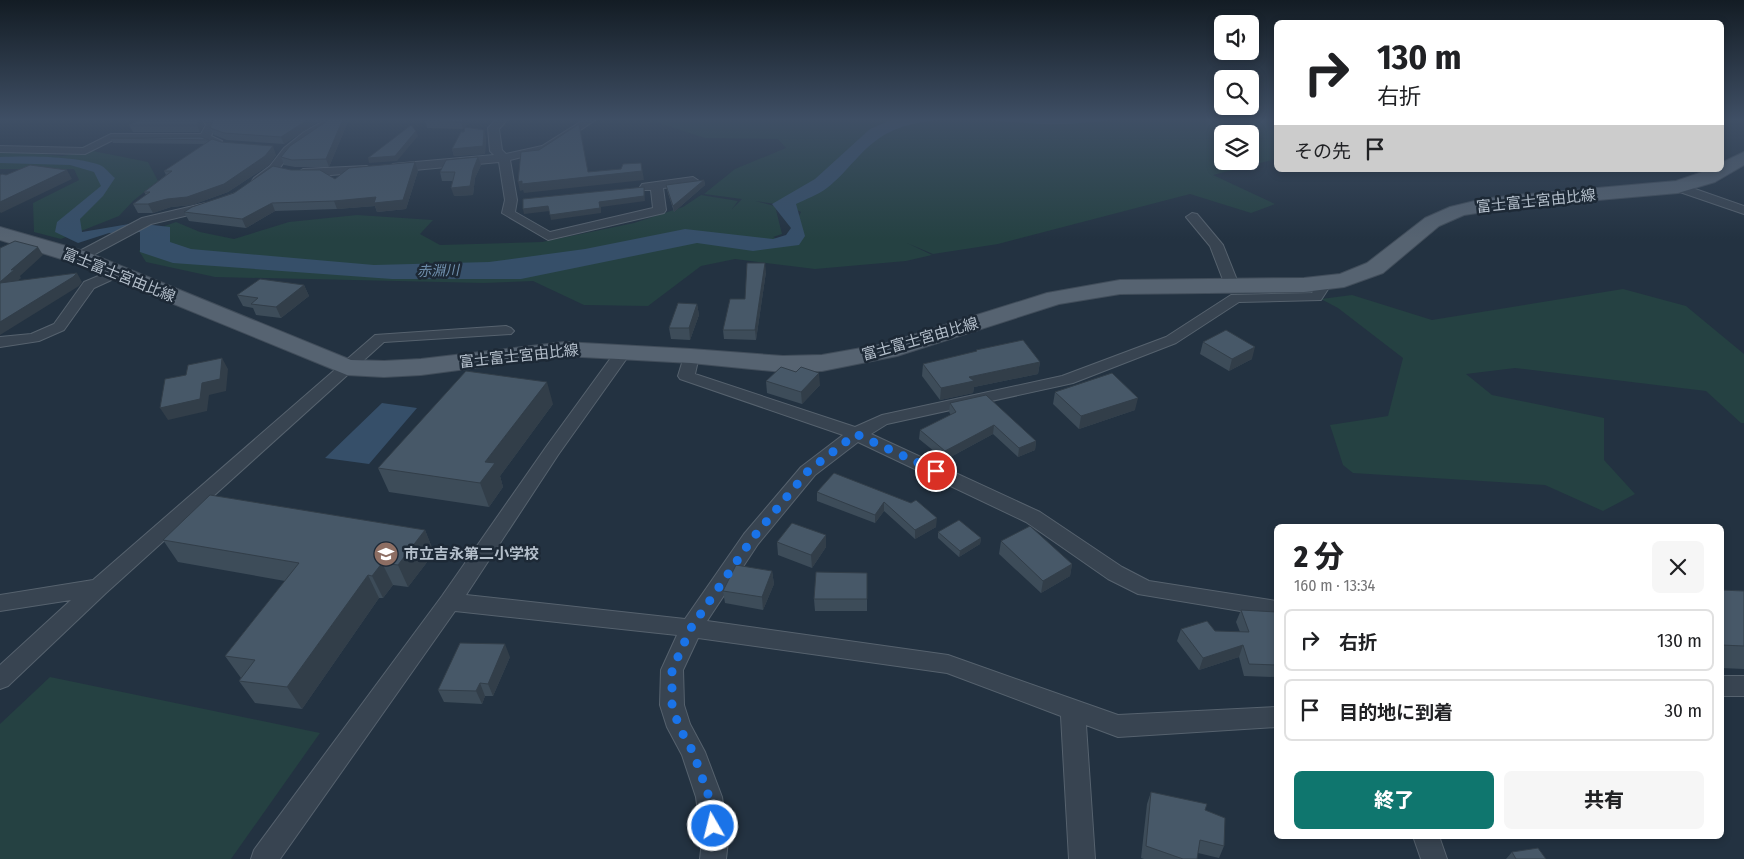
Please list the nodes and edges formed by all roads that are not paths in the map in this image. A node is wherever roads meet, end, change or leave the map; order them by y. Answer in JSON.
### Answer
{"nodes":[{"id":1,"x":281,"y":159,"type":"edge"},
{"id":2,"x":491,"y":159,"type":"edge"},
{"id":3,"x":504,"y":159,"type":"edge"},
{"id":4,"x":1740,"y":159,"type":"edge"},
{"id":5,"x":274,"y":168,"type":"junction"},
{"id":6,"x":1724,"y":169,"type":"edge"},
{"id":7,"x":1718,"y":172,"type":"edge"},
{"id":8,"x":693,"y":181,"type":"edge"},
{"id":9,"x":657,"y":186,"type":"junction"},
{"id":10,"x":1678,"y":187,"type":"junction"},
{"id":11,"x":635,"y":188,"type":"edge"},
{"id":12,"x":245,"y":190,"type":"edge"},
{"id":13,"x":218,"y":202,"type":"edge"},
{"id":14,"x":1744,"y":210,"type":"edge"},
{"id":15,"x":1192,"y":217,"type":"dead end"},
{"id":16,"x":0,"y":233,"type":"edge"},
{"id":17,"x":80,"y":257,"type":"junction"},
{"id":18,"x":115,"y":273,"type":"junction"},
{"id":19,"x":1325,"y":283,"type":"junction"},
{"id":20,"x":1232,"y":285,"type":"junction"},
{"id":21,"x":506,"y":331,"type":"dead end"},
{"id":22,"x":0,"y":342,"type":"edge"},
{"id":23,"x":624,"y":352,"type":"junction"},
{"id":24,"x":691,"y":356,"type":"junction"},
{"id":25,"x":346,"y":368,"type":"junction"},
{"id":26,"x":856,"y":434,"type":"junction"},
{"id":27,"x":99,"y":587,"type":"junction"},
{"id":28,"x":450,"y":602,"type":"junction"},
{"id":29,"x":0,"y":603,"type":"edge"},
{"id":30,"x":1274,"y":609,"type":"edge"},
{"id":31,"x":691,"y":628,"type":"junction"},
{"id":32,"x":0,"y":679,"type":"edge"},
{"id":33,"x":1724,"y":686,"type":"edge"},
{"id":34,"x":1744,"y":686,"type":"edge"},
{"id":35,"x":1072,"y":711,"type":"junction"},
{"id":36,"x":1274,"y":717,"type":"edge"},
{"id":37,"x":1427,"y":839,"type":"edge"},
{"id":38,"x":264,"y":859,"type":"edge"},
{"id":39,"x":713,"y":859,"type":"edge"},
{"id":40,"x":1082,"y":859,"type":"edge"},
{"id":41,"x":1434,"y":859,"type":"edge"}],
"edges":[{"from":1,"to":5,"type":"street"},
{"from":2,"to":5,"type":"street"},
{"from":3,"to":9,"type":"street"},
{"from":4,"to":6,"type":"main road","name":"富士富士宮由比線"},
{"from":5,"to":12,"type":"street"},
{"from":7,"to":10,"type":"main road","name":"富士富士宮由比線"},
{"from":8,"to":9,"type":"street"},
{"from":9,"to":11,"type":"street"},
{"from":10,"to":14,"type":"street"},
{"from":10,"to":19,"type":"main road","name":"富士富士宮由比線"},
{"from":13,"to":17,"type":"street"},
{"from":15,"to":20,"type":"street"},
{"from":16,"to":17,"type":"main road","name":"富士富士宮由比線"},
{"from":17,"to":18,"type":"main road","name":"富士富士宮由比線"},
{"from":18,"to":22,"type":"street"},
{"from":18,"to":25,"type":"main road","name":"富士富士宮由比線"},
{"from":19,"to":20,"type":"main road","name":"富士富士宮由比線"},
{"from":19,"to":26,"type":"street"},
{"from":20,"to":24,"type":"main road","name":"富士富士宮由比線"},
{"from":21,"to":25,"type":"street"},
{"from":23,"to":24,"type":"main road","name":"富士富士宮由比線"},
{"from":23,"to":25,"type":"main road","name":"富士富士宮由比線"},
{"from":23,"to":28,"type":"street"},
{"from":24,"to":26,"type":"street"},
{"from":25,"to":27,"type":"street"},
{"from":26,"to":30,"type":"street"},
{"from":26,"to":31,"type":"street"},
{"from":27,"to":29,"type":"street"},
{"from":27,"to":32,"type":"street"},
{"from":28,"to":31,"type":"street"},
{"from":28,"to":38,"type":"street"},
{"from":31,"to":35,"type":"street"},
{"from":31,"to":39,"type":"street"},
{"from":33,"to":34,"type":"street"},
{"from":35,"to":36,"type":"street"},
{"from":35,"to":40,"type":"street"},
{"from":37,"to":41,"type":"street"}]}
